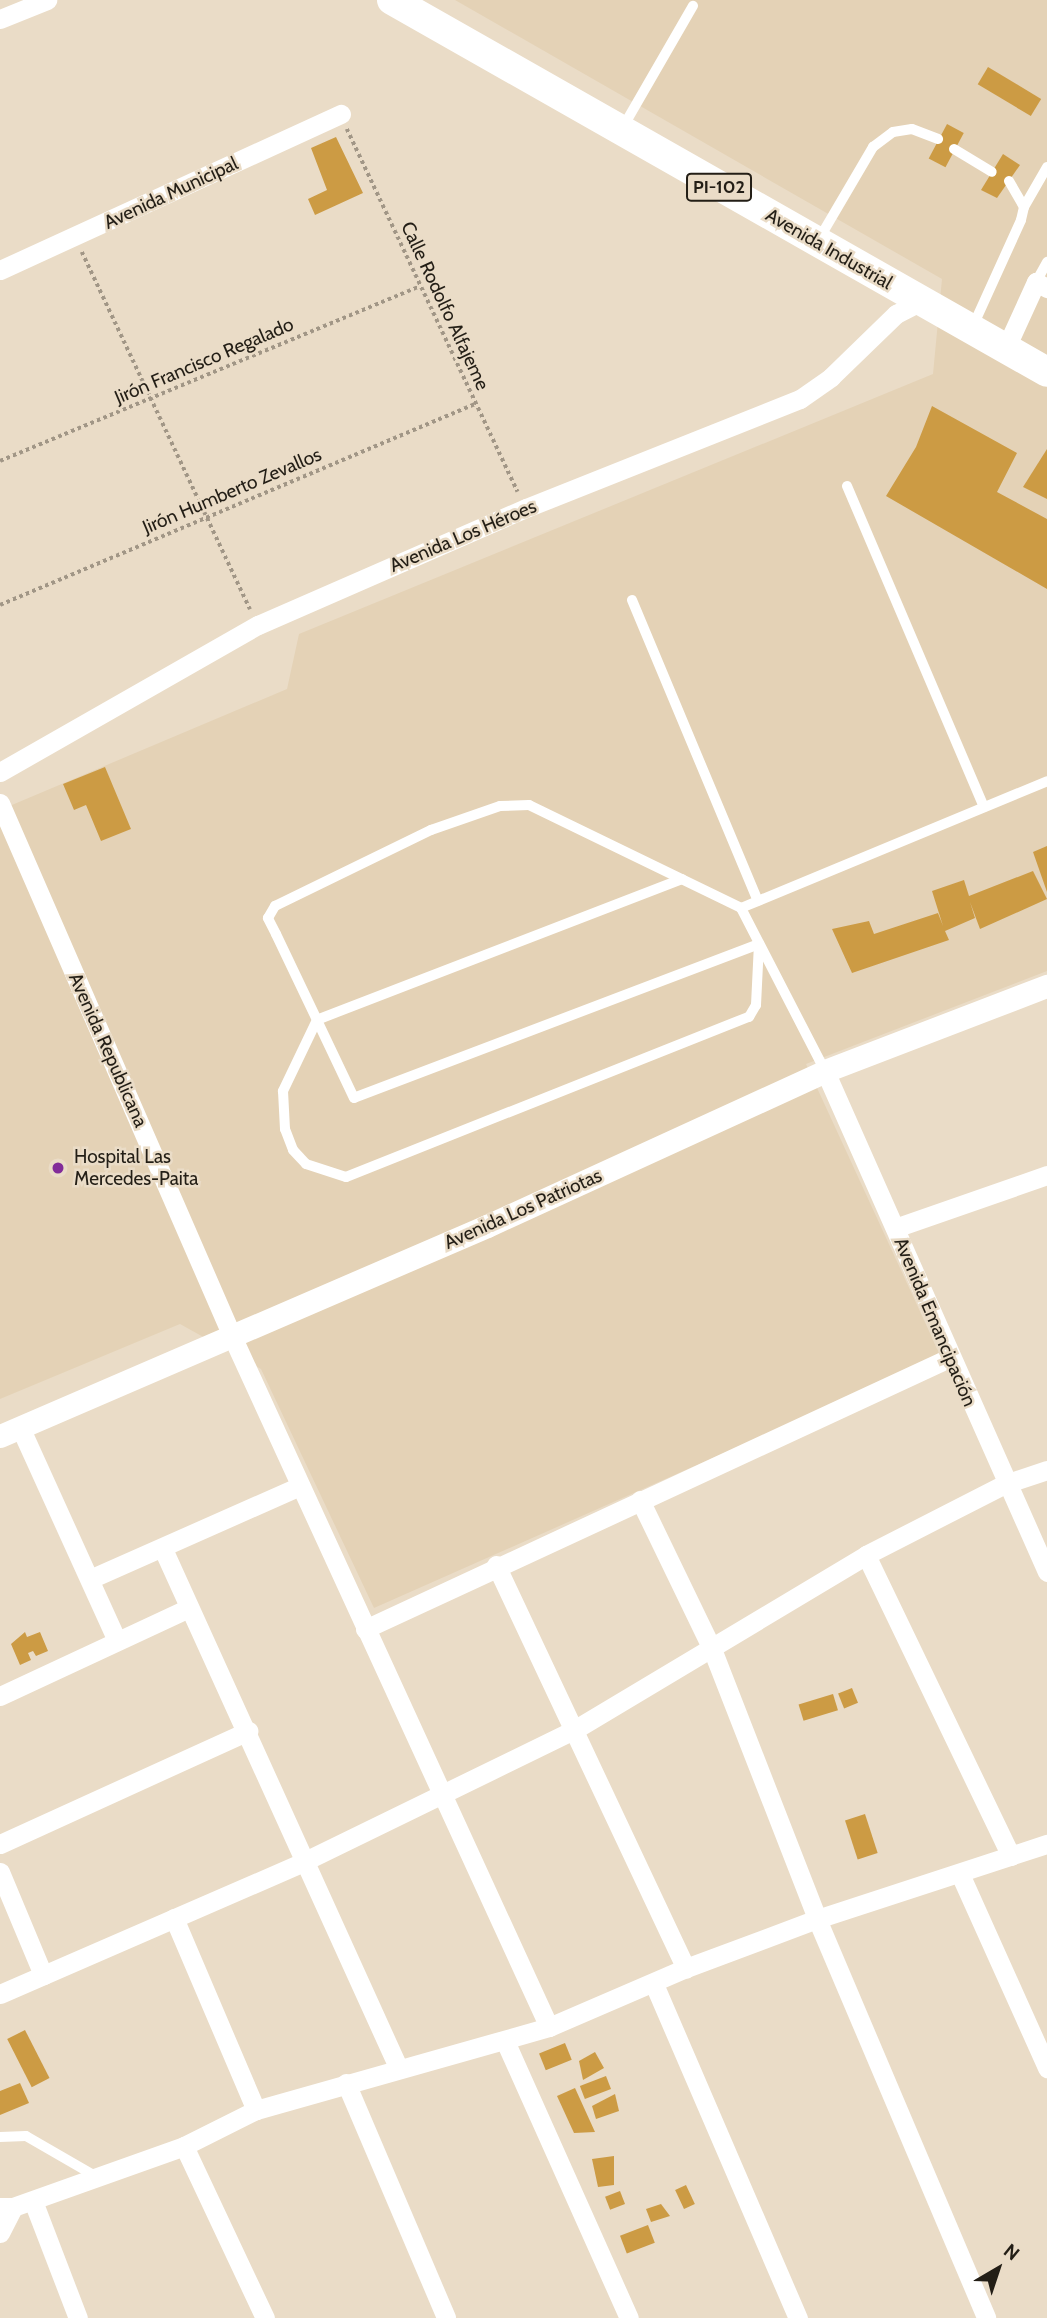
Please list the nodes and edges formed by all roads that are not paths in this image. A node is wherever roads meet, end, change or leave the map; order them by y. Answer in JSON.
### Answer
{"nodes":[{"id":1,"x":47,"y":0,"type":"edge"},
{"id":2,"x":393,"y":0,"type":"edge"},
{"id":3,"x":693,"y":6,"type":"dead end"},
{"id":4,"x":0,"y":19,"type":"edge"},
{"id":5,"x":341,"y":114,"type":"road end"},
{"id":6,"x":621,"y":130,"type":"junction"},
{"id":7,"x":938,"y":139,"type":"dead end"},
{"id":8,"x":954,"y":149,"type":"dead end"},
{"id":9,"x":1047,"y":167,"type":"edge"},
{"id":10,"x":992,"y":172,"type":"dead end"},
{"id":11,"x":1009,"y":181,"type":"dead end"},
{"id":12,"x":1024,"y":207,"type":"junction"},
{"id":13,"x":817,"y":243,"type":"junction"},
{"id":14,"x":1047,"y":262,"type":"edge"},
{"id":15,"x":0,"y":270,"type":"edge"},
{"id":16,"x":1041,"y":285,"type":"edge"},
{"id":17,"x":921,"y":301,"type":"junction"},
{"id":18,"x":971,"y":330,"type":"junction"},
{"id":19,"x":1005,"y":350,"type":"junction"},
{"id":20,"x":1047,"y":372,"type":"edge"},
{"id":21,"x":847,"y":486,"type":"dead end"},
{"id":22,"x":632,"y":600,"type":"dead end"},
{"id":23,"x":0,"y":772,"type":"edge"},
{"id":24,"x":1047,"y":781,"type":"edge"},
{"id":25,"x":0,"y":803,"type":"edge"},
{"id":26,"x":984,"y":807,"type":"junction"},
{"id":27,"x":681,"y":879,"type":"junction"},
{"id":28,"x":758,"y":901,"type":"junction"},
{"id":29,"x":741,"y":908,"type":"junction"},
{"id":30,"x":759,"y":944,"type":"junction"},
{"id":31,"x":1047,"y":986,"type":"edge"},
{"id":32,"x":317,"y":1020,"type":"junction"},
{"id":33,"x":825,"y":1071,"type":"junction"},
{"id":34,"x":1046,"y":1177,"type":"edge"},
{"id":35,"x":895,"y":1228,"type":"junction"},
{"id":36,"x":232,"y":1336,"type":"junction"},
{"id":37,"x":951,"y":1357,"type":"junction"},
{"id":38,"x":10,"y":1432,"type":"edge"},
{"id":39,"x":1047,"y":1469,"type":"edge"},
{"id":40,"x":1005,"y":1484,"type":"junction"},
{"id":41,"x":300,"y":1486,"type":"junction"},
{"id":42,"x":640,"y":1500,"type":"junction"},
{"id":43,"x":163,"y":1549,"type":"junction"},
{"id":44,"x":866,"y":1555,"type":"junction"},
{"id":45,"x":496,"y":1565,"type":"junction"},
{"id":46,"x":1047,"y":1572,"type":"edge"},
{"id":47,"x":90,"y":1579,"type":"junction"},
{"id":48,"x":189,"y":1608,"type":"junction"},
{"id":49,"x":365,"y":1629,"type":"junction"},
{"id":50,"x":116,"y":1639,"type":"junction"},
{"id":51,"x":712,"y":1649,"type":"junction"},
{"id":52,"x":0,"y":1694,"type":"edge"},
{"id":53,"x":574,"y":1730,"type":"junction"},
{"id":54,"x":248,"y":1731,"type":"junction"},
{"id":55,"x":442,"y":1794,"type":"junction"},
{"id":56,"x":0,"y":1844,"type":"edge"},
{"id":57,"x":1047,"y":1844,"type":"edge"},
{"id":58,"x":1011,"y":1856,"type":"junction"},
{"id":59,"x":303,"y":1862,"type":"junction"},
{"id":60,"x":0,"y":1872,"type":"edge"},
{"id":61,"x":960,"y":1874,"type":"junction"},
{"id":62,"x":174,"y":1918,"type":"junction"},
{"id":63,"x":817,"y":1919,"type":"junction"},
{"id":64,"x":687,"y":1968,"type":"junction"},
{"id":65,"x":43,"y":1975,"type":"junction"},
{"id":66,"x":654,"y":1984,"type":"junction"},
{"id":67,"x":0,"y":1994,"type":"edge"},
{"id":68,"x":549,"y":2027,"type":"junction"},
{"id":69,"x":505,"y":2041,"type":"junction"},
{"id":70,"x":398,"y":2067,"type":"junction"},
{"id":71,"x":1047,"y":2068,"type":"edge"},
{"id":72,"x":346,"y":2083,"type":"junction"},
{"id":73,"x":256,"y":2110,"type":"junction"},
{"id":74,"x":0,"y":2137,"type":"edge"},
{"id":75,"x":184,"y":2146,"type":"junction"},
{"id":76,"x":98,"y":2178,"type":"junction"},
{"id":77,"x":33,"y":2201,"type":"junction"},
{"id":78,"x":7,"y":2207,"type":"edge"},
{"id":79,"x":0,"y":2233,"type":"edge"},
{"id":80,"x":78,"y":2318,"type":"edge"},
{"id":81,"x":265,"y":2318,"type":"edge"},
{"id":82,"x":446,"y":2318,"type":"edge"},
{"id":83,"x":629,"y":2318,"type":"edge"},
{"id":84,"x":798,"y":2318,"type":"edge"},
{"id":85,"x":986,"y":2318,"type":"edge"}],
"edges":[{"from":1,"to":4,"type":"street"},
{"from":2,"to":6,"type":"main road","name":"Avenida Industrial","number":"PI-102"},
{"from":3,"to":6,"type":"lane"},
{"from":5,"to":15,"type":"street","name":"Avenida Municipal"},
{"from":6,"to":13,"type":"main road","name":"Avenida Industrial","number":"PI-102"},
{"from":7,"to":13,"type":"lane"},
{"from":8,"to":10,"type":"lane"},
{"from":9,"to":12,"type":"lane"},
{"from":11,"to":12,"type":"lane"},
{"from":12,"to":18,"type":"lane"},
{"from":13,"to":17,"type":"main road","name":"Avenida Industrial","number":"PI-102"},
{"from":14,"to":16,"type":"lane"},
{"from":16,"to":19,"type":"street"},
{"from":17,"to":18,"type":"main road","name":"Avenida Industrial","number":"PI-102"},
{"from":17,"to":23,"type":"street","name":"Avenida Los Héroes"},
{"from":18,"to":19,"type":"main road","name":"Avenida Industrial","number":"PI-102"},
{"from":19,"to":20,"type":"main road","name":"Avenida Industrial","number":"PI-102"},
{"from":21,"to":26,"type":"lane"},
{"from":22,"to":28,"type":"lane"},
{"from":24,"to":26,"type":"lane"},
{"from":25,"to":36,"type":"street","name":"Avenida Republicana"},
{"from":26,"to":28,"type":"lane"},
{"from":27,"to":29,"type":"lane"},
{"from":27,"to":32,"type":"lane"},
{"from":27,"to":32,"type":"lane"},
{"from":28,"to":29,"type":"lane"},
{"from":29,"to":30,"type":"lane"},
{"from":30,"to":32,"type":"lane"},
{"from":30,"to":32,"type":"lane"},
{"from":30,"to":33,"type":"lane"},
{"from":31,"to":33,"type":"street","name":"Avenida Los Patriotas"},
{"from":33,"to":35,"type":"street","name":"Avenida Emancipación"},
{"from":33,"to":36,"type":"street","name":"Avenida Los Patriotas"},
{"from":34,"to":35,"type":"street"},
{"from":35,"to":37,"type":"street","name":"Avenida Emancipación"},
{"from":36,"to":38,"type":"street","name":"Avenida Los Patriotas"},
{"from":36,"to":41,"type":"street","name":"Avenida Republicana"},
{"from":37,"to":40,"type":"street","name":"Avenida Emancipación"},
{"from":37,"to":42,"type":"street"},
{"from":38,"to":47,"type":"street"},
{"from":39,"to":40,"type":"street"},
{"from":40,"to":44,"type":"street"},
{"from":40,"to":46,"type":"street","name":"Avenida Emancipación"},
{"from":41,"to":43,"type":"street"},
{"from":41,"to":49,"type":"street","name":"Avenida Republicana"},
{"from":42,"to":45,"type":"street"},
{"from":42,"to":51,"type":"street"},
{"from":43,"to":47,"type":"street"},
{"from":43,"to":48,"type":"street"},
{"from":44,"to":51,"type":"street"},
{"from":44,"to":58,"type":"street"},
{"from":45,"to":49,"type":"street"},
{"from":45,"to":53,"type":"street"},
{"from":47,"to":50,"type":"street"},
{"from":48,"to":50,"type":"street"},
{"from":48,"to":54,"type":"street"},
{"from":49,"to":55,"type":"street","name":"Avenida Republicana"},
{"from":50,"to":52,"type":"street"},
{"from":51,"to":53,"type":"street"},
{"from":51,"to":63,"type":"street"},
{"from":53,"to":55,"type":"street"},
{"from":53,"to":64,"type":"street"},
{"from":54,"to":56,"type":"street"},
{"from":54,"to":59,"type":"street"},
{"from":55,"to":59,"type":"street"},
{"from":55,"to":68,"type":"street","name":"Avenida Republicana"},
{"from":57,"to":58,"type":"street"},
{"from":58,"to":61,"type":"street"},
{"from":59,"to":62,"type":"street"},
{"from":59,"to":70,"type":"street"},
{"from":60,"to":65,"type":"street"},
{"from":61,"to":63,"type":"street"},
{"from":61,"to":71,"type":"street"},
{"from":62,"to":65,"type":"street"},
{"from":62,"to":73,"type":"street"},
{"from":63,"to":64,"type":"street"},
{"from":63,"to":85,"type":"street"},
{"from":64,"to":66,"type":"street"},
{"from":65,"to":67,"type":"street"},
{"from":66,"to":68,"type":"street"},
{"from":66,"to":84,"type":"street"},
{"from":68,"to":69,"type":"street"},
{"from":69,"to":70,"type":"street"},
{"from":69,"to":83,"type":"street"},
{"from":70,"to":72,"type":"street"},
{"from":72,"to":73,"type":"street"},
{"from":72,"to":82,"type":"street"},
{"from":73,"to":75,"type":"street"},
{"from":74,"to":76,"type":"lane"},
{"from":75,"to":76,"type":"street"},
{"from":75,"to":81,"type":"street"},
{"from":76,"to":77,"type":"street"},
{"from":77,"to":78,"type":"street"},
{"from":77,"to":80,"type":"street"},
{"from":78,"to":79,"type":"street"}]}
